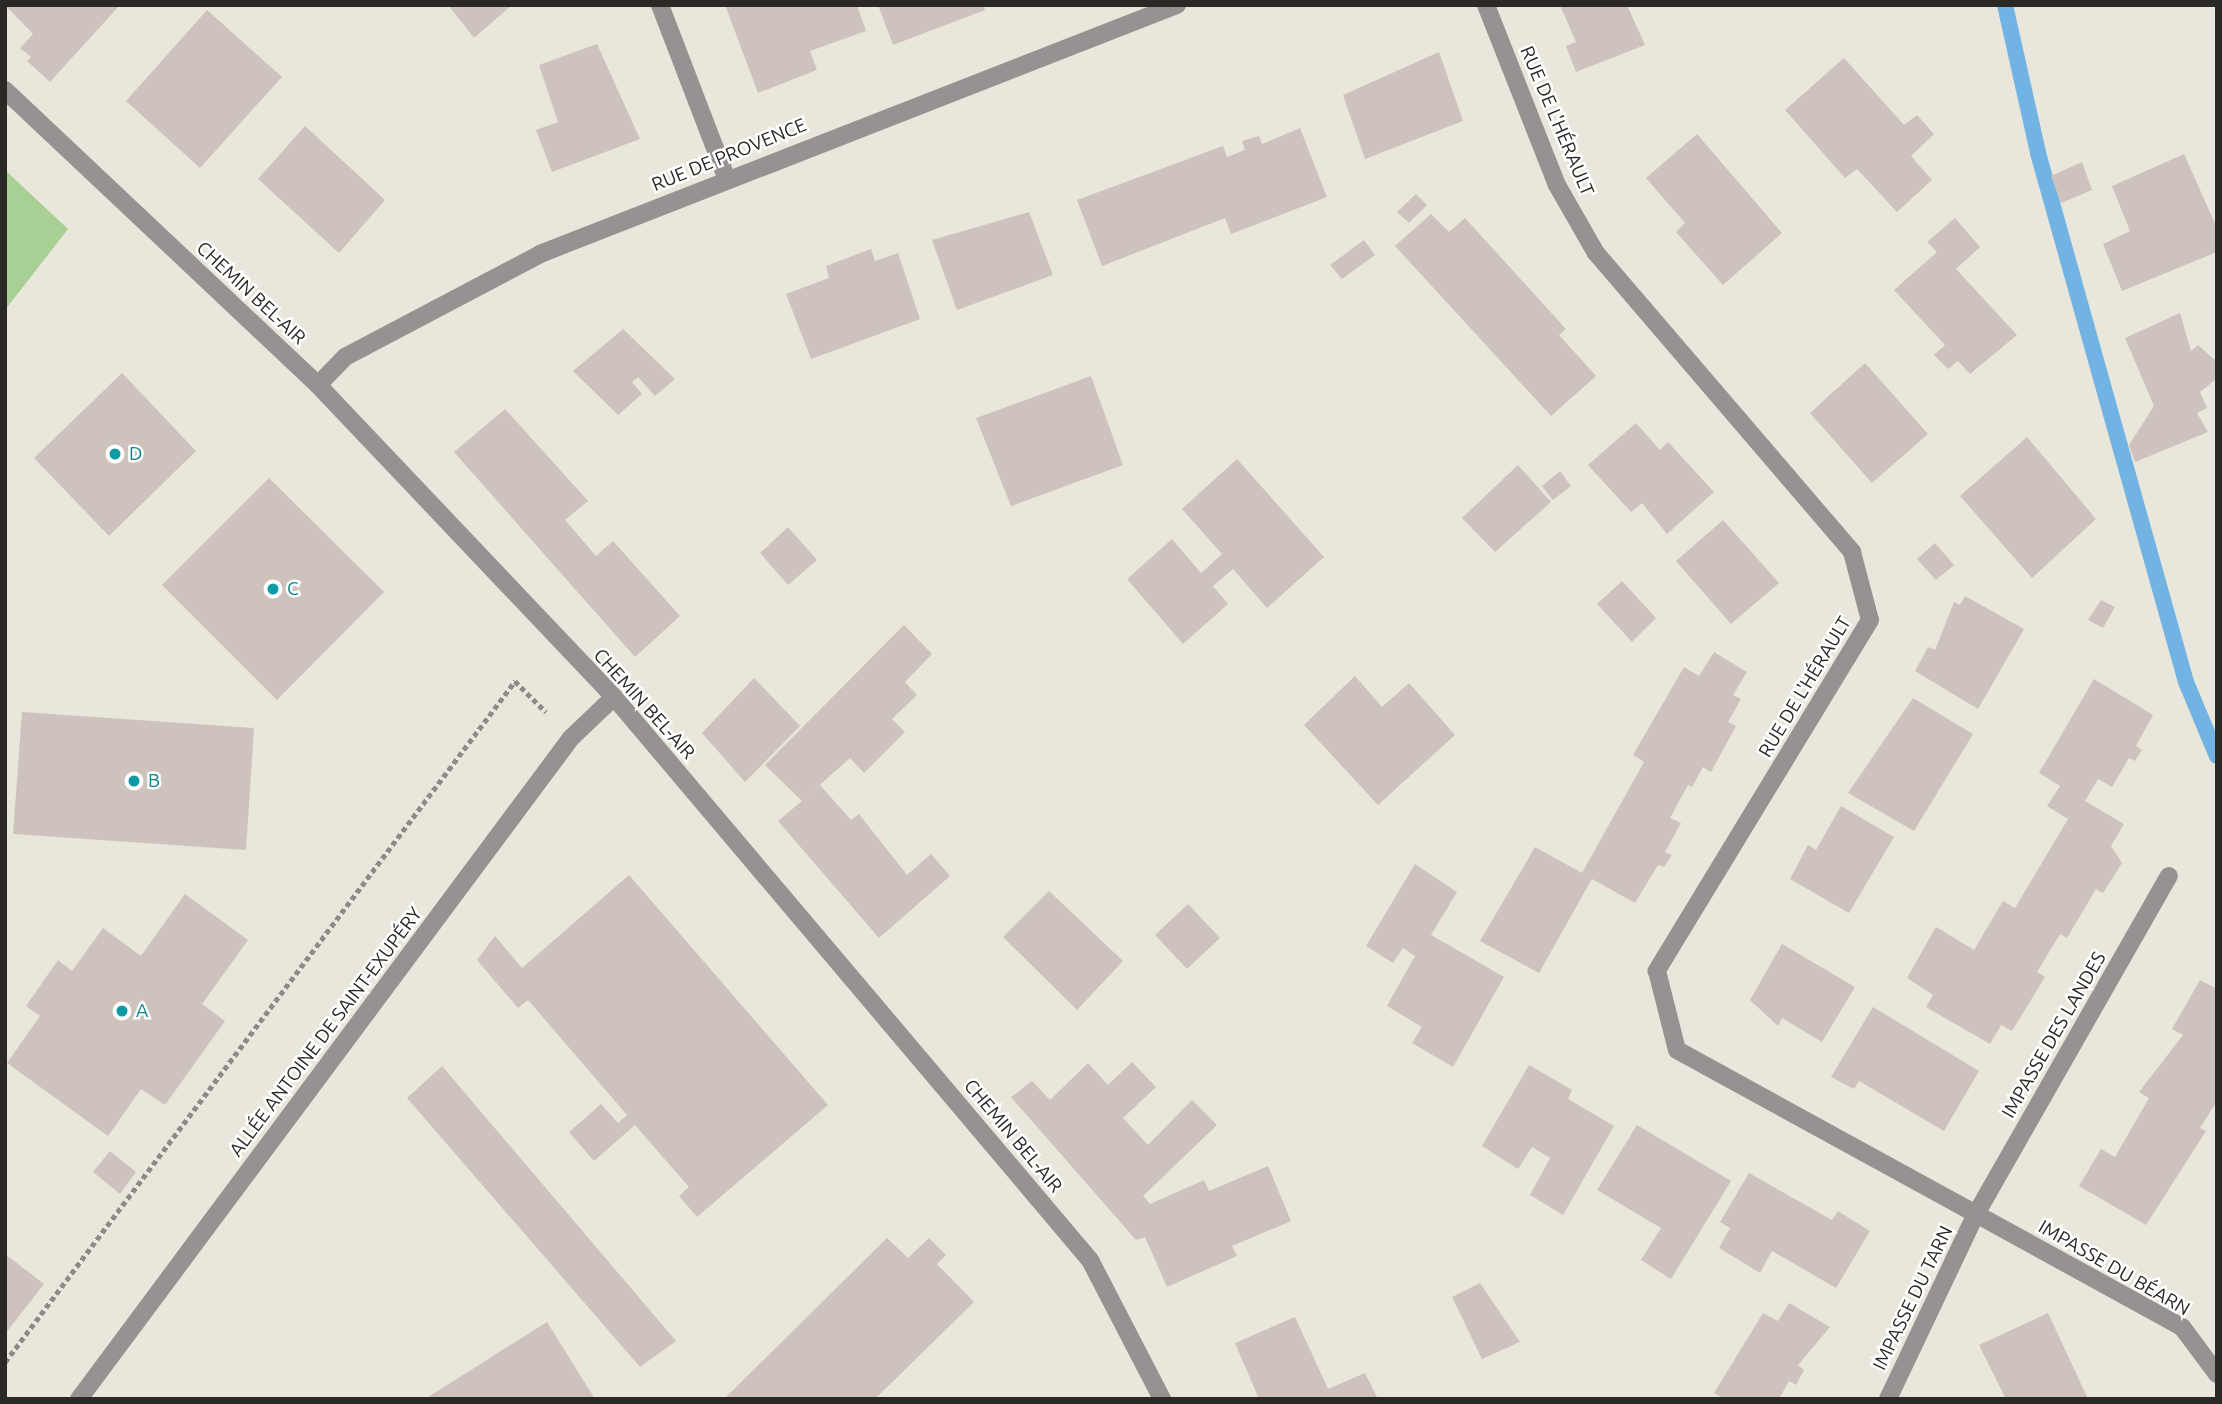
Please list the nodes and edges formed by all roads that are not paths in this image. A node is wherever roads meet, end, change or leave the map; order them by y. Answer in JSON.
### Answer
{"nodes":[{"id":1,"x":660,"y":5,"type":"edge"},
{"id":2,"x":1177,"y":5,"type":"edge"},
{"id":3,"x":1486,"y":5,"type":"edge"},
{"id":4,"x":11,"y":96,"type":"edge"},
{"id":5,"x":726,"y":177,"type":"junction"},
{"id":6,"x":318,"y":385,"type":"junction"},
{"id":7,"x":614,"y":697,"type":"junction"},
{"id":8,"x":2169,"y":876,"type":"dead end"},
{"id":9,"x":1976,"y":1214,"type":"junction"},
{"id":10,"x":2217,"y":1374,"type":"edge"},
{"id":11,"x":79,"y":1399,"type":"edge"},
{"id":12,"x":1162,"y":1399,"type":"edge"},
{"id":13,"x":1888,"y":1399,"type":"edge"}],
"edges":[{"from":1,"to":5,"type":"street"},
{"from":2,"to":5,"type":"street","name":"RUE DE PROVENCE"},
{"from":3,"to":9,"type":"street","name":"RUE DE L'HÉRAULT"},
{"from":4,"to":6,"type":"street","name":"CHEMIN BEL-AIR"},
{"from":5,"to":6,"type":"street","name":"RUE DE PROVENCE"},
{"from":6,"to":7,"type":"street","name":"CHEMIN BEL-AIR"},
{"from":7,"to":11,"type":"street","name":"ALLÉE ANTOINE DE SAINT-EXUPÉRY"},
{"from":7,"to":12,"type":"street","name":"CHEMIN BEL-AIR"},
{"from":8,"to":9,"type":"street","name":"IMPASSE DES LANDES"},
{"from":9,"to":10,"type":"street","name":"IMPASSE DU BÉARN"},
{"from":9,"to":13,"type":"street","name":"IMPASSE DU TARN"}]}
